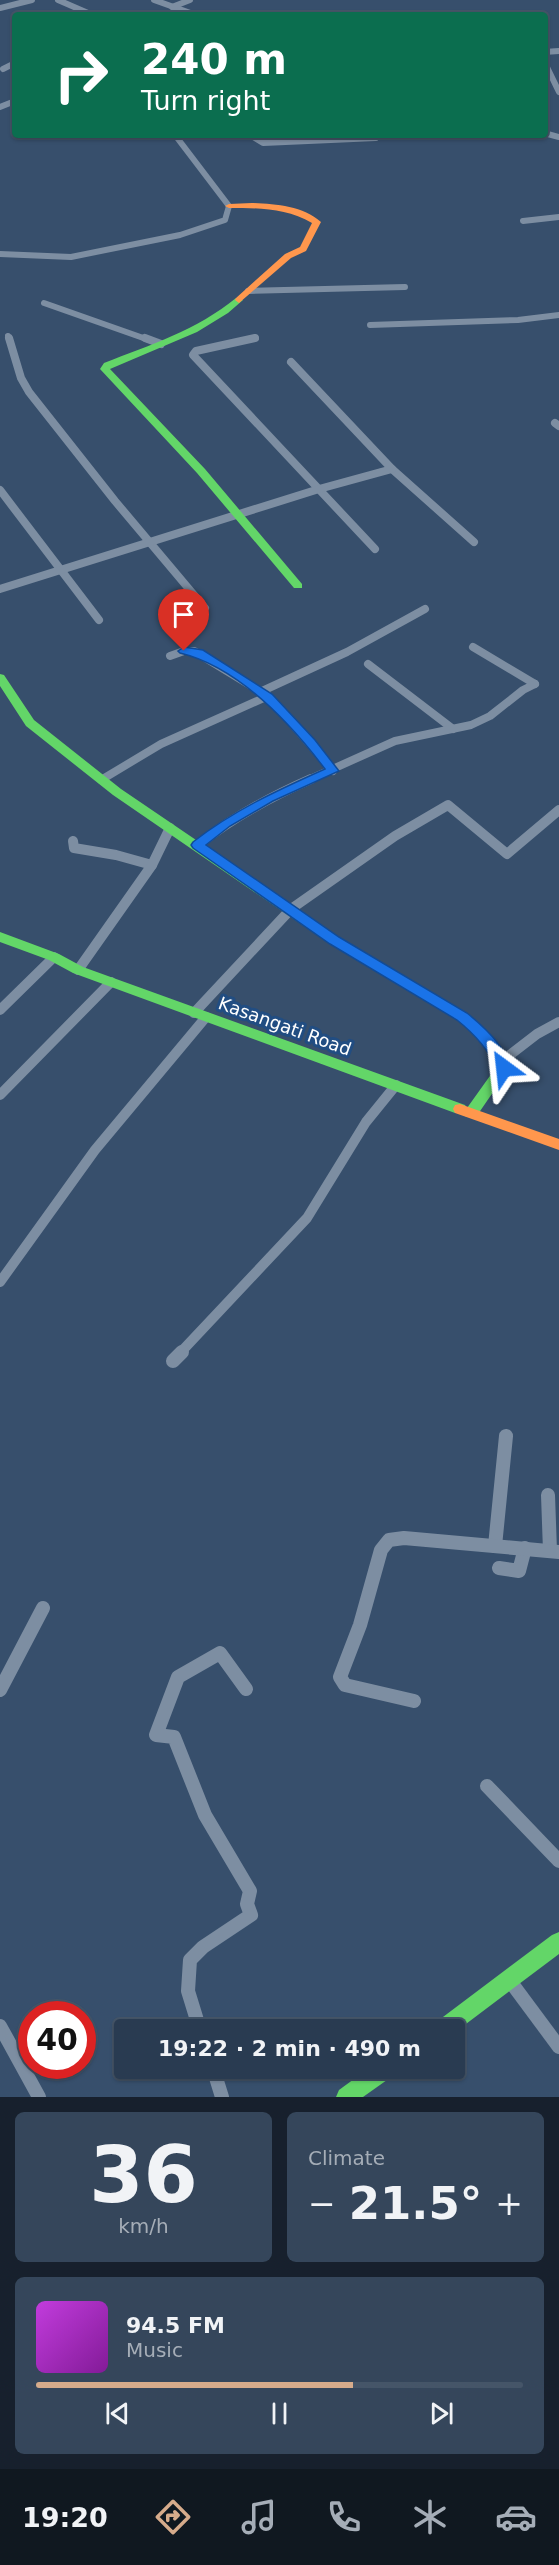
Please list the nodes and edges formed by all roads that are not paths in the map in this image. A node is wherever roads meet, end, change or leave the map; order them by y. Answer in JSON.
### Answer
{"nodes":[{"id":1,"x":32,"y":0,"type":"edge"},
{"id":2,"x":58,"y":0,"type":"edge"},
{"id":3,"x":154,"y":0,"type":"edge"},
{"id":4,"x":189,"y":0,"type":"edge"},
{"id":5,"x":172,"y":7,"type":"junction"},
{"id":6,"x":0,"y":8,"type":"edge"},
{"id":7,"x":86,"y":12,"type":"edge"},
{"id":8,"x":187,"y":12,"type":"edge"},
{"id":9,"x":12,"y":64,"type":"edge"},
{"id":10,"x":3,"y":69,"type":"dead end"},
{"id":11,"x":548,"y":69,"type":"edge"},
{"id":12,"x":559,"y":92,"type":"edge"},
{"id":13,"x":177,"y":138,"type":"edge"},
{"id":14,"x":255,"y":138,"type":"edge"},
{"id":15,"x":376,"y":138,"type":"dead end"},
{"id":16,"x":229,"y":206,"type":"junction"},
{"id":17,"x":559,"y":217,"type":"edge"},
{"id":18,"x":523,"y":221,"type":"dead end"},
{"id":19,"x":0,"y":254,"type":"edge"},
{"id":20,"x":405,"y":287,"type":"dead end"},
{"id":21,"x":248,"y":291,"type":"junction"},
{"id":22,"x":44,"y":303,"type":"dead end"},
{"id":23,"x":559,"y":315,"type":"edge"},
{"id":24,"x":370,"y":325,"type":"dead end"},
{"id":25,"x":8,"y":336,"type":"dead end"},
{"id":26,"x":256,"y":338,"type":"dead end"},
{"id":27,"x":160,"y":344,"type":"junction"},
{"id":28,"x":291,"y":362,"type":"dead end"},
{"id":29,"x":392,"y":469,"type":"junction"},
{"id":30,"x":319,"y":489,"type":"junction"},
{"id":31,"x":0,"y":490,"type":"edge"},
{"id":32,"x":237,"y":515,"type":"junction"},
{"id":33,"x":149,"y":542,"type":"junction"},
{"id":34,"x":474,"y":542,"type":"dead end"},
{"id":35,"x":375,"y":549,"type":"dead end"},
{"id":36,"x":61,"y":570,"type":"junction"},
{"id":37,"x":298,"y":586,"type":"dead end"},
{"id":38,"x":0,"y":589,"type":"edge"},
{"id":39,"x":205,"y":608,"type":"dead end"},
{"id":40,"x":425,"y":609,"type":"dead end"},
{"id":41,"x":99,"y":620,"type":"dead end"},
{"id":42,"x":473,"y":647,"type":"dead end"},
{"id":43,"x":170,"y":656,"type":"dead end"},
{"id":44,"x":368,"y":664,"type":"dead end"},
{"id":45,"x":0,"y":677,"type":"edge"},
{"id":46,"x":264,"y":694,"type":"junction"},
{"id":47,"x":453,"y":729,"type":"junction"},
{"id":48,"x":333,"y":771,"type":"junction"},
{"id":49,"x":101,"y":780,"type":"junction"},
{"id":50,"x":559,"y":810,"type":"edge"},
{"id":51,"x":170,"y":828,"type":"junction"},
{"id":52,"x":73,"y":841,"type":"dead end"},
{"id":53,"x":198,"y":845,"type":"junction"},
{"id":54,"x":152,"y":865,"type":"junction"},
{"id":55,"x":291,"y":909,"type":"junction"},
{"id":56,"x":0,"y":937,"type":"edge"},
{"id":57,"x":54,"y":957,"type":"junction"},
{"id":58,"x":78,"y":970,"type":"junction"},
{"id":59,"x":111,"y":982,"type":"junction"},
{"id":60,"x":0,"y":1010,"type":"edge"},
{"id":61,"x":200,"y":1015,"type":"junction"},
{"id":62,"x":559,"y":1022,"type":"edge"},
{"id":63,"x":502,"y":1061,"type":"junction"},
{"id":64,"x":396,"y":1085,"type":"junction"},
{"id":65,"x":0,"y":1095,"type":"edge"},
{"id":66,"x":471,"y":1113,"type":"junction"},
{"id":67,"x":559,"y":1145,"type":"edge"},
{"id":68,"x":0,"y":1282,"type":"edge"},
{"id":69,"x":174,"y":1361,"type":"dead end"},
{"id":70,"x":506,"y":1436,"type":"dead end"},
{"id":71,"x":548,"y":1495,"type":"dead end"},
{"id":72,"x":495,"y":1546,"type":"junction"},
{"id":73,"x":525,"y":1548,"type":"junction"},
{"id":74,"x":554,"y":1551,"type":"edge"},
{"id":75,"x":499,"y":1568,"type":"dead end"},
{"id":76,"x":43,"y":1608,"type":"dead end"},
{"id":77,"x":246,"y":1689,"type":"dead end"},
{"id":78,"x":0,"y":1690,"type":"edge"},
{"id":79,"x":414,"y":1701,"type":"dead end"},
{"id":80,"x":487,"y":1786,"type":"dead end"},
{"id":81,"x":559,"y":1861,"type":"edge"},
{"id":82,"x":559,"y":1942,"type":"edge"},
{"id":83,"x":510,"y":1981,"type":"junction"},
{"id":84,"x":197,"y":2019,"type":"edge"},
{"id":85,"x":456,"y":2019,"type":"edge"},
{"id":86,"x":0,"y":2026,"type":"edge"},
{"id":87,"x":559,"y":2047,"type":"edge"},
{"id":88,"x":216,"y":2079,"type":"edge"},
{"id":89,"x":371,"y":2079,"type":"edge"},
{"id":90,"x":39,"y":2097,"type":"edge"},
{"id":91,"x":222,"y":2097,"type":"edge"},
{"id":92,"x":346,"y":2097,"type":"edge"}],
"edges":[{"from":1,"to":6,"type":"street"},
{"from":2,"to":7,"type":"street"},
{"from":3,"to":5,"type":"street"},
{"from":4,"to":5,"type":"street"},
{"from":5,"to":8,"type":"street"},
{"from":9,"to":10,"type":"street"},
{"from":11,"to":12,"type":"street"},
{"from":13,"to":16,"type":"street"},
{"from":14,"to":15,"type":"street"},
{"from":16,"to":19,"type":"street"},
{"from":16,"to":21,"type":"street"},
{"from":17,"to":18,"type":"street"},
{"from":20,"to":21,"type":"street"},
{"from":21,"to":27,"type":"street"},
{"from":22,"to":27,"type":"street"},
{"from":23,"to":24,"type":"street"},
{"from":25,"to":33,"type":"street"},
{"from":26,"to":30,"type":"street"},
{"from":27,"to":32,"type":"street"},
{"from":28,"to":29,"type":"street"},
{"from":29,"to":30,"type":"street"},
{"from":29,"to":34,"type":"street"},
{"from":30,"to":32,"type":"street"},
{"from":30,"to":35,"type":"street"},
{"from":31,"to":36,"type":"street"},
{"from":32,"to":33,"type":"street"},
{"from":32,"to":37,"type":"street"},
{"from":33,"to":36,"type":"street"},
{"from":33,"to":39,"type":"street"},
{"from":36,"to":38,"type":"street"},
{"from":36,"to":41,"type":"street"},
{"from":40,"to":46,"type":"street"},
{"from":42,"to":47,"type":"street"},
{"from":43,"to":46,"type":"street"},
{"from":44,"to":47,"type":"street"},
{"from":45,"to":49,"type":"street"},
{"from":46,"to":48,"type":"street"},
{"from":46,"to":49,"type":"street"},
{"from":47,"to":48,"type":"street"},
{"from":48,"to":53,"type":"street"},
{"from":49,"to":51,"type":"street"},
{"from":50,"to":55,"type":"street"},
{"from":51,"to":53,"type":"street"},
{"from":51,"to":54,"type":"street"},
{"from":52,"to":54,"type":"street"},
{"from":53,"to":55,"type":"street"},
{"from":54,"to":58,"type":"street"},
{"from":55,"to":61,"type":"street"},
{"from":55,"to":63,"type":"street"},
{"from":56,"to":57,"type":"street","name":"Kasangati Road"},
{"from":57,"to":58,"type":"street","name":"Kasangati Road"},
{"from":57,"to":60,"type":"street"},
{"from":58,"to":59,"type":"street","name":"Kasangati Road"},
{"from":59,"to":61,"type":"street","name":"Kasangati Road"},
{"from":59,"to":65,"type":"street"},
{"from":61,"to":64,"type":"street","name":"Kasangati Road"},
{"from":61,"to":68,"type":"street"},
{"from":62,"to":63,"type":"street"},
{"from":63,"to":66,"type":"street"},
{"from":64,"to":66,"type":"street","name":"Kasangati Road"},
{"from":64,"to":69,"type":"street"},
{"from":66,"to":67,"type":"street","name":"Kasangati Road"},
{"from":70,"to":72,"type":"street"},
{"from":71,"to":74,"type":"street"},
{"from":72,"to":73,"type":"street"},
{"from":72,"to":79,"type":"street"},
{"from":73,"to":74,"type":"street"},
{"from":73,"to":75,"type":"street"},
{"from":76,"to":78,"type":"street"},
{"from":77,"to":84,"type":"street"},
{"from":80,"to":81,"type":"street"},
{"from":82,"to":83,"type":"street"},
{"from":83,"to":85,"type":"street"},
{"from":83,"to":87,"type":"street"},
{"from":86,"to":90,"type":"street"},
{"from":88,"to":91,"type":"street"},
{"from":89,"to":92,"type":"street"}]}
